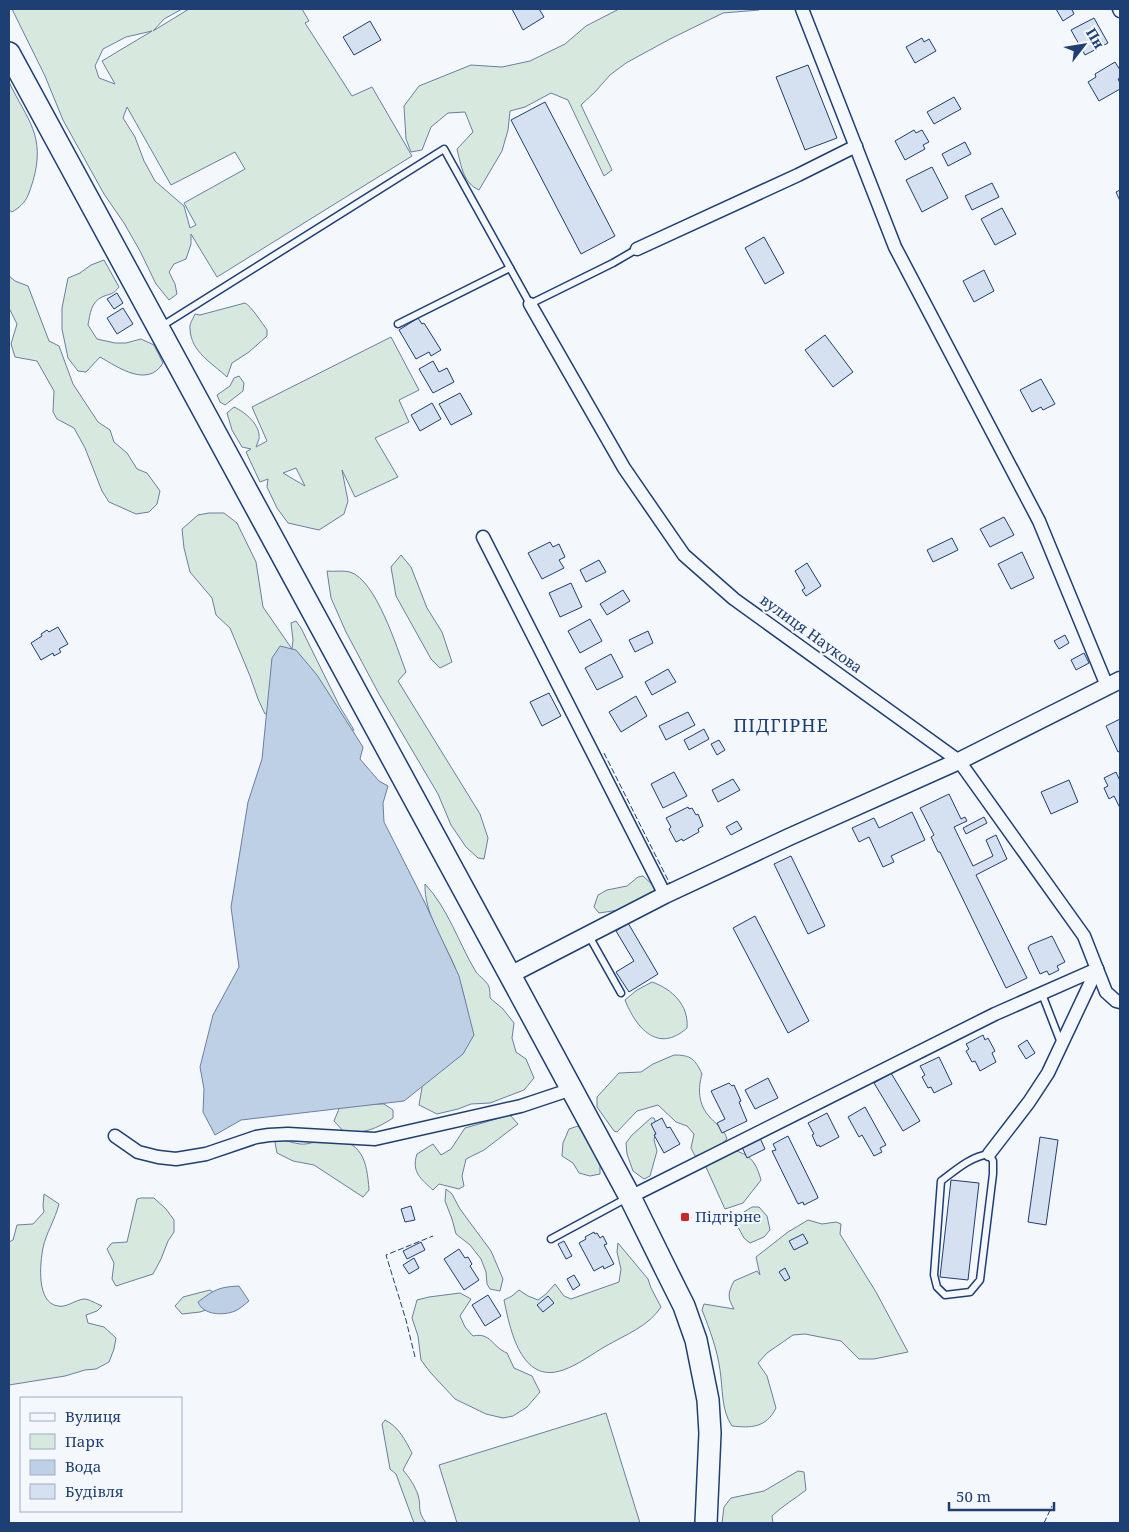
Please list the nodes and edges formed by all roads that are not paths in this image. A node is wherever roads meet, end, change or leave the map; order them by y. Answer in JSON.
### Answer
{"nodes":[{"id":1,"x":802,"y":9,"type":"edge"},
{"id":2,"x":9,"y":53,"type":"edge"},
{"id":3,"x":856,"y":146,"type":"junction"},
{"id":4,"x":637,"y":249,"type":"joint"},
{"id":5,"x":510,"y":268,"type":"junction"},
{"id":6,"x":530,"y":304,"type":"junction"},
{"id":7,"x":398,"y":324,"type":"dead end"},
{"id":8,"x":158,"y":328,"type":"junction"},
{"id":9,"x":483,"y":537,"type":"dead end"},
{"id":10,"x":1114,"y":683,"type":"edge"},
{"id":11,"x":959,"y":761,"type":"junction"},
{"id":12,"x":666,"y":896,"type":"junction"},
{"id":13,"x":588,"y":935,"type":"junction"},
{"id":14,"x":1097,"y":969,"type":"junction"},
{"id":15,"x":510,"y":975,"type":"junction"},
{"id":16,"x":621,"y":993,"type":"dead end"},
{"id":17,"x":1042,"y":994,"type":"junction"},
{"id":18,"x":1120,"y":1002,"type":"edge"},
{"id":19,"x":1061,"y":1043,"type":"junction"},
{"id":20,"x":572,"y":1089,"type":"junction"},
{"id":21,"x":115,"y":1136,"type":"dead end"},
{"id":22,"x":989,"y":1154,"type":"junction"},
{"id":23,"x":630,"y":1197,"type":"junction"},
{"id":24,"x":551,"y":1239,"type":"dead end"},
{"id":25,"x":706,"y":1523,"type":"edge"}],
"edges":[{"from":1,"to":3,"type":"street"},
{"from":2,"to":8,"type":"highway"},
{"from":3,"to":4,"type":"street"},
{"from":3,"to":10,"type":"street"},
{"from":4,"to":6,"type":"lane"},
{"from":5,"to":6,"type":"lane"},
{"from":5,"to":7,"type":"lane"},
{"from":5,"to":8,"type":"lane"},
{"from":6,"to":11,"type":"street","name":"вулиця Наукова"},
{"from":8,"to":15,"type":"highway"},
{"from":9,"to":12,"type":"street"},
{"from":10,"to":11,"type":"street"},
{"from":11,"to":12,"type":"street"},
{"from":11,"to":14,"type":"street","name":"вулиця Наукова"},
{"from":12,"to":13,"type":"street"},
{"from":13,"to":15,"type":"street"},
{"from":13,"to":16,"type":"lane"},
{"from":14,"to":17,"type":"street"},
{"from":14,"to":18,"type":"street","name":"вулиця Наукова"},
{"from":14,"to":19,"type":"street"},
{"from":15,"to":20,"type":"highway"},
{"from":17,"to":19,"type":"lane"},
{"from":17,"to":23,"type":"street"},
{"from":19,"to":22,"type":"street"},
{"from":20,"to":21,"type":"street"},
{"from":20,"to":23,"type":"highway"},
{"from":22,"to":22,"type":"lane"},
{"from":23,"to":24,"type":"lane"},
{"from":23,"to":25,"type":"highway"}]}
